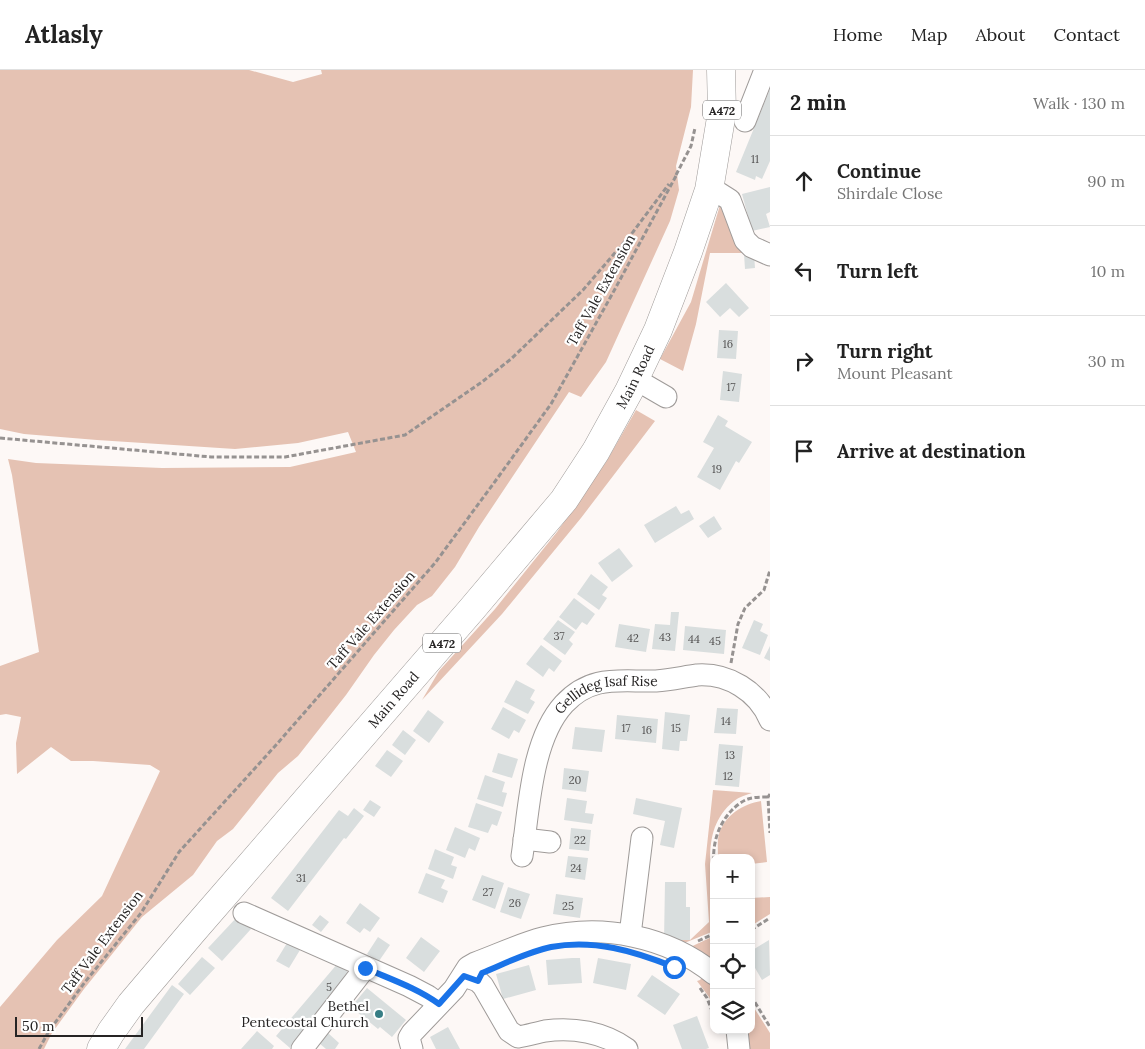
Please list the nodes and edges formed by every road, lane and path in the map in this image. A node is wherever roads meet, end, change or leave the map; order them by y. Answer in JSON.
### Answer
{"nodes":[{"id":1,"x":721,"y":70,"type":"edge"},
{"id":2,"x":765,"y":70,"type":"edge"},
{"id":3,"x":697,"y":120,"type":"dead end"},
{"id":4,"x":745,"y":121,"type":"dead end"},
{"id":5,"x":677,"y":174,"type":"junction"},
{"id":6,"x":709,"y":190,"type":"junction"},
{"id":7,"x":770,"y":255,"type":"edge"},
{"id":8,"x":635,"y":379,"type":"junction"},
{"id":9,"x":666,"y":397,"type":"dead end"},
{"id":10,"x":0,"y":438,"type":"edge"},
{"id":11,"x":770,"y":570,"type":"edge"},
{"id":12,"x":729,"y":680,"type":"junction"},
{"id":13,"x":770,"y":720,"type":"edge"},
{"id":14,"x":769,"y":795,"type":"edge"},
{"id":15,"x":770,"y":832,"type":"edge"},
{"id":16,"x":642,"y":838,"type":"dead end"},
{"id":17,"x":550,"y":842,"type":"dead end"},
{"id":18,"x":714,"y":854,"type":"edge"},
{"id":19,"x":244,"y":913,"type":"dead end"},
{"id":20,"x":770,"y":918,"type":"edge"},
{"id":21,"x":755,"y":927,"type":"edge"},
{"id":22,"x":630,"y":935,"type":"junction"},
{"id":23,"x":365,"y":968,"type":"junction"},
{"id":24,"x":464,"y":976,"type":"junction"},
{"id":25,"x":706,"y":980,"type":"edge"},
{"id":26,"x":755,"y":1003,"type":"edge"},
{"id":27,"x":439,"y":1004,"type":"junction"},
{"id":28,"x":710,"y":1006,"type":"edge"},
{"id":29,"x":770,"y":1027,"type":"edge"},
{"id":30,"x":737,"y":1034,"type":"edge"},
{"id":31,"x":519,"y":1043,"type":"edge"},
{"id":32,"x":39,"y":1049,"type":"edge"},
{"id":33,"x":101,"y":1049,"type":"edge"},
{"id":34,"x":302,"y":1049,"type":"edge"},
{"id":35,"x":412,"y":1049,"type":"edge"},
{"id":36,"x":627,"y":1049,"type":"edge"},
{"id":37,"x":739,"y":1049,"type":"edge"}],
"edges":[{"from":1,"to":6,"type":"main road","name":"Main Road","number":"A472"},
{"from":2,"to":4,"type":"street"},
{"from":3,"to":5,"type":"path"},
{"from":5,"to":10,"type":"path"},
{"from":5,"to":32,"type":"path","name":"Taff Vale Extension"},
{"from":6,"to":7,"type":"street"},
{"from":6,"to":8,"type":"main road","name":"Main Road","number":"A472"},
{"from":8,"to":9,"type":"street"},
{"from":8,"to":33,"type":"main road","name":"Main Road","number":"A472"},
{"from":11,"to":12,"type":"path"},
{"from":12,"to":13,"type":"street","name":"Gellideg Isaf Rise"},
{"from":12,"to":17,"type":"street","name":"Gellideg Isaf Rise"},
{"from":14,"to":15,"type":"path"},
{"from":14,"to":18,"type":"path"},
{"from":16,"to":22,"type":"street"},
{"from":19,"to":23,"type":"street"},
{"from":20,"to":21,"type":"path"},
{"from":22,"to":24,"type":"street"},
{"from":22,"to":25,"type":"street"},
{"from":23,"to":27,"type":"street"},
{"from":23,"to":34,"type":"street"},
{"from":24,"to":27,"type":"street"},
{"from":24,"to":31,"type":"street"},
{"from":25,"to":28,"type":"path"},
{"from":26,"to":29,"type":"path"},
{"from":27,"to":35,"type":"street"},
{"from":30,"to":37,"type":"street"},
{"from":31,"to":36,"type":"street"}]}
